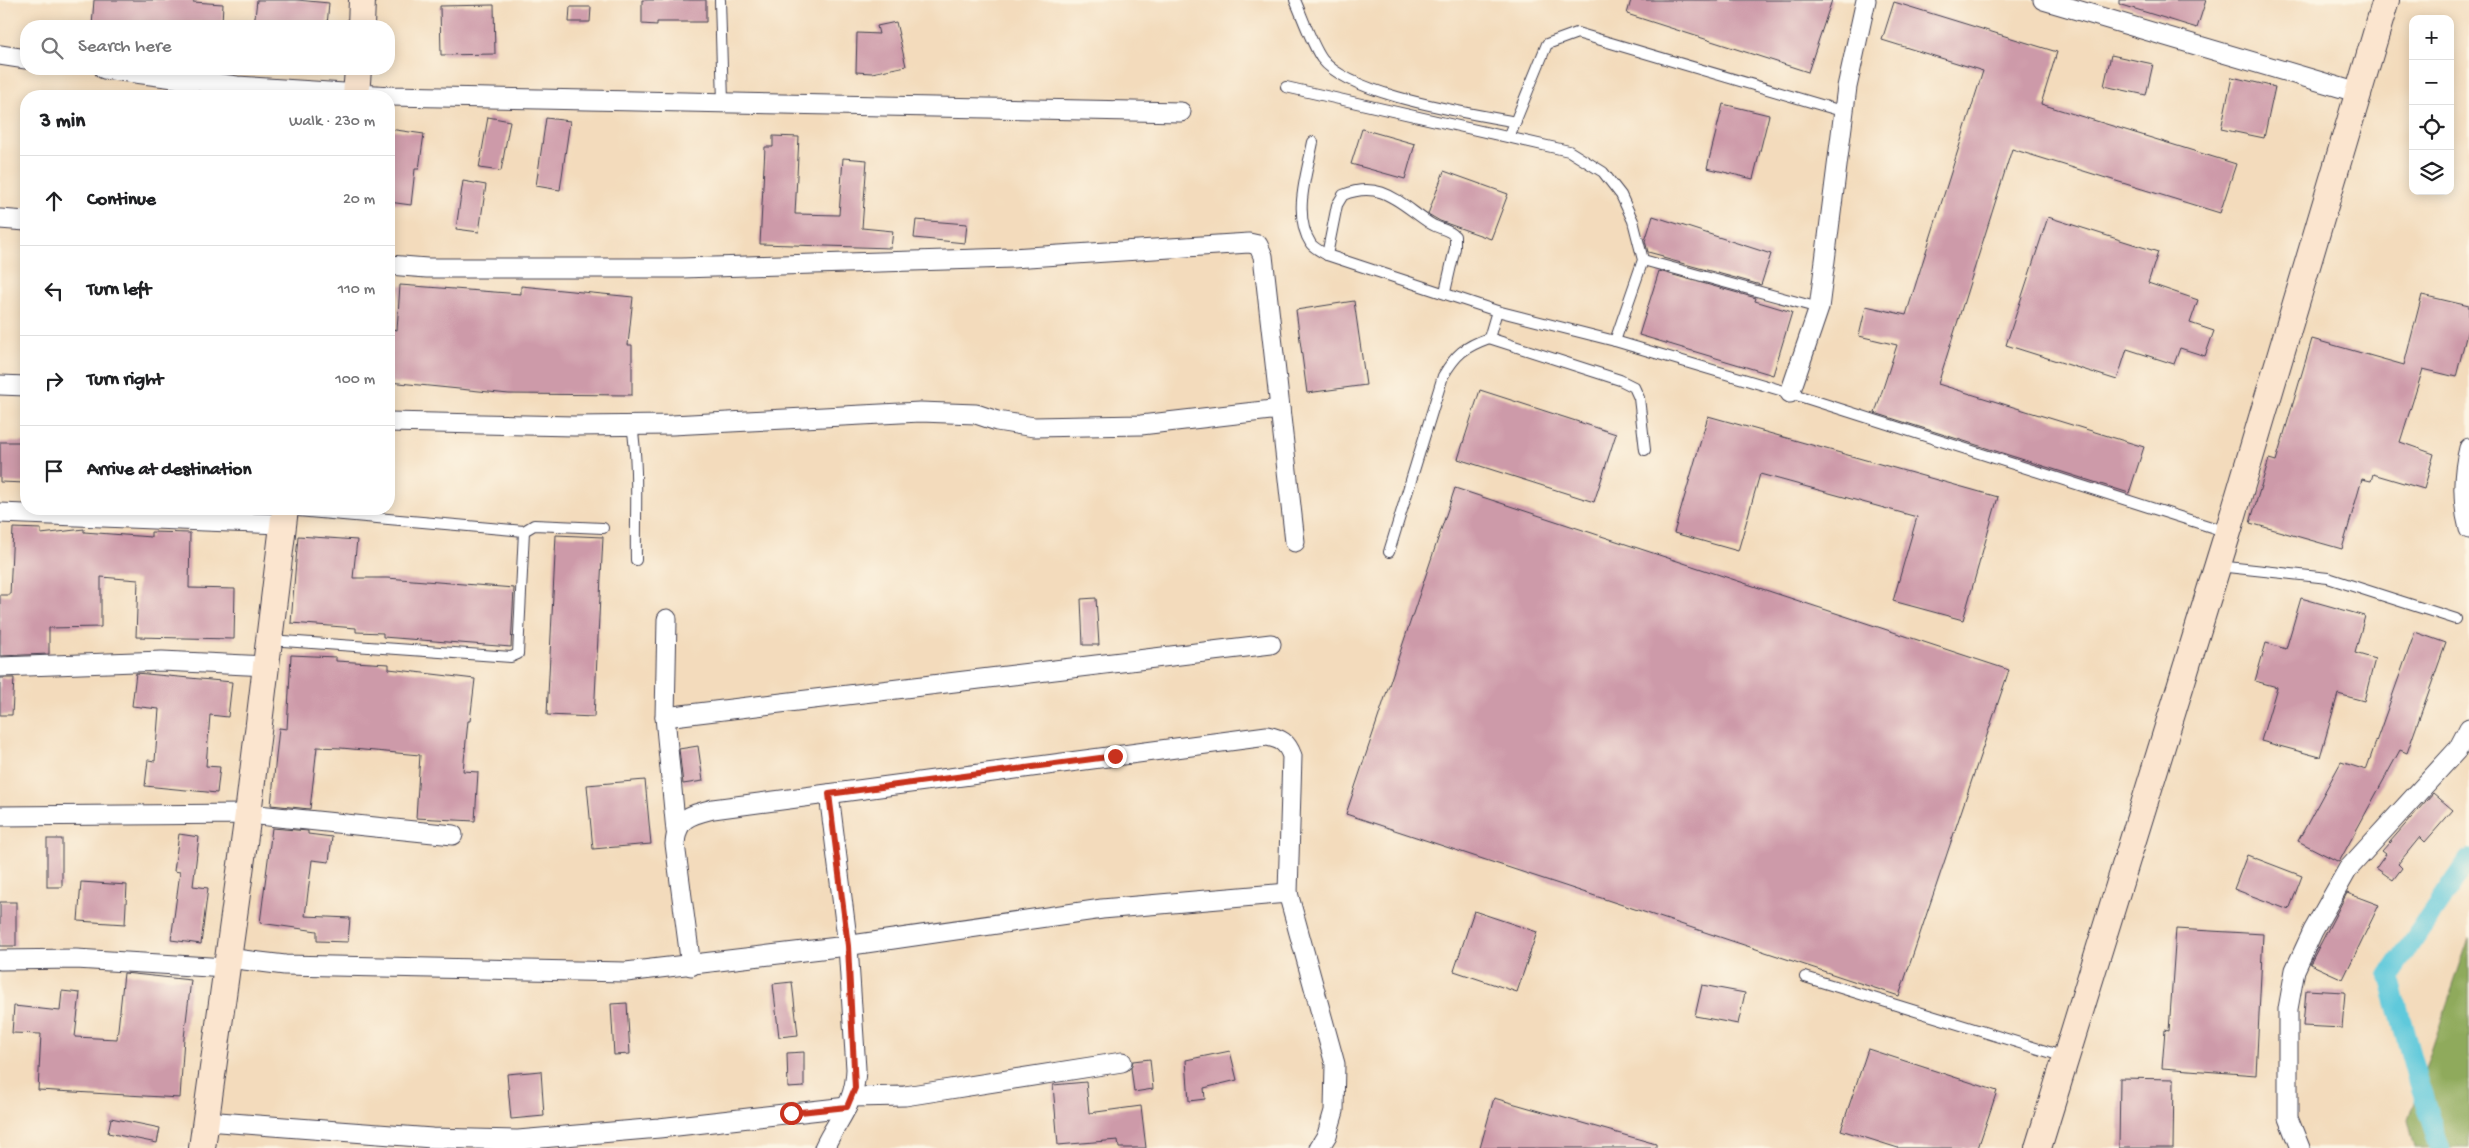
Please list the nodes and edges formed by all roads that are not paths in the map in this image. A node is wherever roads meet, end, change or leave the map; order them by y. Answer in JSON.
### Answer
{"nodes":[{"id":1,"x":362,"y":0,"type":"edge"},
{"id":2,"x":720,"y":0,"type":"edge"},
{"id":3,"x":1295,"y":0,"type":"edge"},
{"id":4,"x":1866,"y":0,"type":"edge"},
{"id":5,"x":2043,"y":0,"type":"edge"},
{"id":6,"x":2386,"y":0,"type":"edge"},
{"id":7,"x":361,"y":20,"type":"edge"},
{"id":8,"x":0,"y":55,"type":"edge"},
{"id":9,"x":20,"y":58,"type":"edge"},
{"id":10,"x":151,"y":75,"type":"edge"},
{"id":11,"x":357,"y":86,"type":"edge"},
{"id":12,"x":1286,"y":87,"type":"dead end"},
{"id":13,"x":370,"y":90,"type":"edge"},
{"id":14,"x":2359,"y":93,"type":"junction"},
{"id":15,"x":395,"y":96,"type":"edge"},
{"id":16,"x":723,"y":102,"type":"junction"},
{"id":17,"x":1181,"y":112,"type":"dead end"},
{"id":18,"x":1845,"y":112,"type":"junction"},
{"id":19,"x":1516,"y":122,"type":"junction"},
{"id":20,"x":1509,"y":137,"type":"junction"},
{"id":21,"x":1313,"y":142,"type":"dead end"},
{"id":22,"x":0,"y":219,"type":"edge"},
{"id":23,"x":20,"y":221,"type":"edge"},
{"id":24,"x":1327,"y":255,"type":"junction"},
{"id":25,"x":1643,"y":260,"type":"junction"},
{"id":26,"x":395,"y":266,"type":"edge"},
{"id":27,"x":1444,"y":292,"type":"junction"},
{"id":28,"x":1819,"y":308,"type":"junction"},
{"id":29,"x":1497,"y":311,"type":"junction"},
{"id":30,"x":1489,"y":338,"type":"junction"},
{"id":31,"x":1615,"y":341,"type":"junction"},
{"id":32,"x":0,"y":384,"type":"edge"},
{"id":33,"x":20,"y":386,"type":"edge"},
{"id":34,"x":1790,"y":393,"type":"junction"},
{"id":35,"x":1280,"y":409,"type":"junction"},
{"id":36,"x":395,"y":422,"type":"edge"},
{"id":37,"x":632,"y":425,"type":"junction"},
{"id":38,"x":2469,"y":448,"type":"edge"},
{"id":39,"x":1645,"y":450,"type":"dead end"},
{"id":40,"x":0,"y":513,"type":"edge"},
{"id":41,"x":20,"y":513,"type":"edge"},
{"id":42,"x":284,"y":515,"type":"edge"},
{"id":43,"x":298,"y":515,"type":"edge"},
{"id":44,"x":603,"y":528,"type":"dead end"},
{"id":45,"x":2469,"y":530,"type":"edge"},
{"id":46,"x":524,"y":531,"type":"junction"},
{"id":47,"x":2228,"y":532,"type":"junction"},
{"id":48,"x":1295,"y":542,"type":"dead end"},
{"id":49,"x":1389,"y":552,"type":"dead end"},
{"id":50,"x":636,"y":560,"type":"dead end"},
{"id":51,"x":2217,"y":566,"type":"junction"},
{"id":52,"x":667,"y":619,"type":"dead end"},
{"id":53,"x":2456,"y":619,"type":"dead end"},
{"id":54,"x":268,"y":640,"type":"junction"},
{"id":55,"x":1271,"y":644,"type":"dead end"},
{"id":56,"x":0,"y":666,"type":"edge"},
{"id":57,"x":265,"y":666,"type":"junction"},
{"id":58,"x":665,"y":718,"type":"junction"},
{"id":59,"x":2469,"y":728,"type":"edge"},
{"id":60,"x":829,"y":794,"type":"junction"},
{"id":61,"x":248,"y":814,"type":"junction"},
{"id":62,"x":0,"y":816,"type":"edge"},
{"id":63,"x":676,"y":831,"type":"junction"},
{"id":64,"x":453,"y":835,"type":"dead end"},
{"id":65,"x":1288,"y":893,"type":"junction"},
{"id":66,"x":848,"y":946,"type":"junction"},
{"id":67,"x":0,"y":960,"type":"edge"},
{"id":68,"x":227,"y":963,"type":"junction"},
{"id":69,"x":691,"y":966,"type":"junction"},
{"id":70,"x":1805,"y":976,"type":"dead end"},
{"id":71,"x":2066,"y":1058,"type":"junction"},
{"id":72,"x":1122,"y":1062,"type":"dead end"},
{"id":73,"x":850,"y":1102,"type":"junction"},
{"id":74,"x":206,"y":1121,"type":"junction"},
{"id":75,"x":202,"y":1148,"type":"edge"},
{"id":76,"x":824,"y":1148,"type":"edge"},
{"id":77,"x":1319,"y":1148,"type":"edge"},
{"id":78,"x":2038,"y":1148,"type":"edge"},
{"id":79,"x":2300,"y":1148,"type":"edge"}],
"edges":[{"from":1,"to":7,"type":"street"},
{"from":2,"to":16,"type":"lane"},
{"from":3,"to":19,"type":"lane"},
{"from":4,"to":18,"type":"street"},
{"from":5,"to":14,"type":"street"},
{"from":6,"to":14,"type":"street"},
{"from":8,"to":9,"type":"street"},
{"from":10,"to":11,"type":"street"},
{"from":11,"to":13,"type":"street"},
{"from":12,"to":20,"type":"lane"},
{"from":14,"to":47,"type":"street"},
{"from":15,"to":16,"type":"street"},
{"from":16,"to":17,"type":"street"},
{"from":18,"to":19,"type":"lane"},
{"from":18,"to":28,"type":"street"},
{"from":19,"to":20,"type":"lane"},
{"from":20,"to":25,"type":"lane"},
{"from":21,"to":24,"type":"lane"},
{"from":22,"to":23,"type":"street"},
{"from":24,"to":27,"type":"lane"},
{"from":24,"to":27,"type":"lane"},
{"from":25,"to":28,"type":"lane"},
{"from":25,"to":31,"type":"lane"},
{"from":26,"to":35,"type":"street"},
{"from":27,"to":29,"type":"lane"},
{"from":28,"to":34,"type":"street"},
{"from":29,"to":30,"type":"lane"},
{"from":29,"to":31,"type":"lane"},
{"from":30,"to":39,"type":"lane"},
{"from":30,"to":49,"type":"lane"},
{"from":31,"to":34,"type":"lane"},
{"from":32,"to":33,"type":"street"},
{"from":34,"to":47,"type":"lane"},
{"from":35,"to":37,"type":"street"},
{"from":35,"to":48,"type":"street"},
{"from":36,"to":37,"type":"street"},
{"from":37,"to":50,"type":"lane"},
{"from":38,"to":45,"type":"street"},
{"from":40,"to":41,"type":"street"},
{"from":42,"to":54,"type":"street"},
{"from":43,"to":46,"type":"lane"},
{"from":44,"to":46,"type":"lane"},
{"from":46,"to":54,"type":"lane"},
{"from":47,"to":51,"type":"street"},
{"from":51,"to":53,"type":"lane"},
{"from":51,"to":71,"type":"street"},
{"from":52,"to":58,"type":"street"},
{"from":54,"to":57,"type":"street"},
{"from":55,"to":58,"type":"street"},
{"from":56,"to":57,"type":"street"},
{"from":57,"to":61,"type":"street"},
{"from":58,"to":63,"type":"street"},
{"from":59,"to":79,"type":"street"},
{"from":60,"to":63,"type":"street"},
{"from":60,"to":65,"type":"street"},
{"from":60,"to":66,"type":"street"},
{"from":61,"to":62,"type":"street"},
{"from":61,"to":64,"type":"street"},
{"from":61,"to":68,"type":"street"},
{"from":63,"to":69,"type":"street"},
{"from":65,"to":66,"type":"street"},
{"from":65,"to":77,"type":"street"},
{"from":66,"to":69,"type":"street"},
{"from":66,"to":73,"type":"street"},
{"from":67,"to":68,"type":"street"},
{"from":68,"to":69,"type":"street"},
{"from":68,"to":74,"type":"street"},
{"from":70,"to":71,"type":"lane"},
{"from":71,"to":78,"type":"street"},
{"from":72,"to":73,"type":"street"},
{"from":73,"to":74,"type":"street"},
{"from":73,"to":76,"type":"street"},
{"from":74,"to":75,"type":"street"}]}
